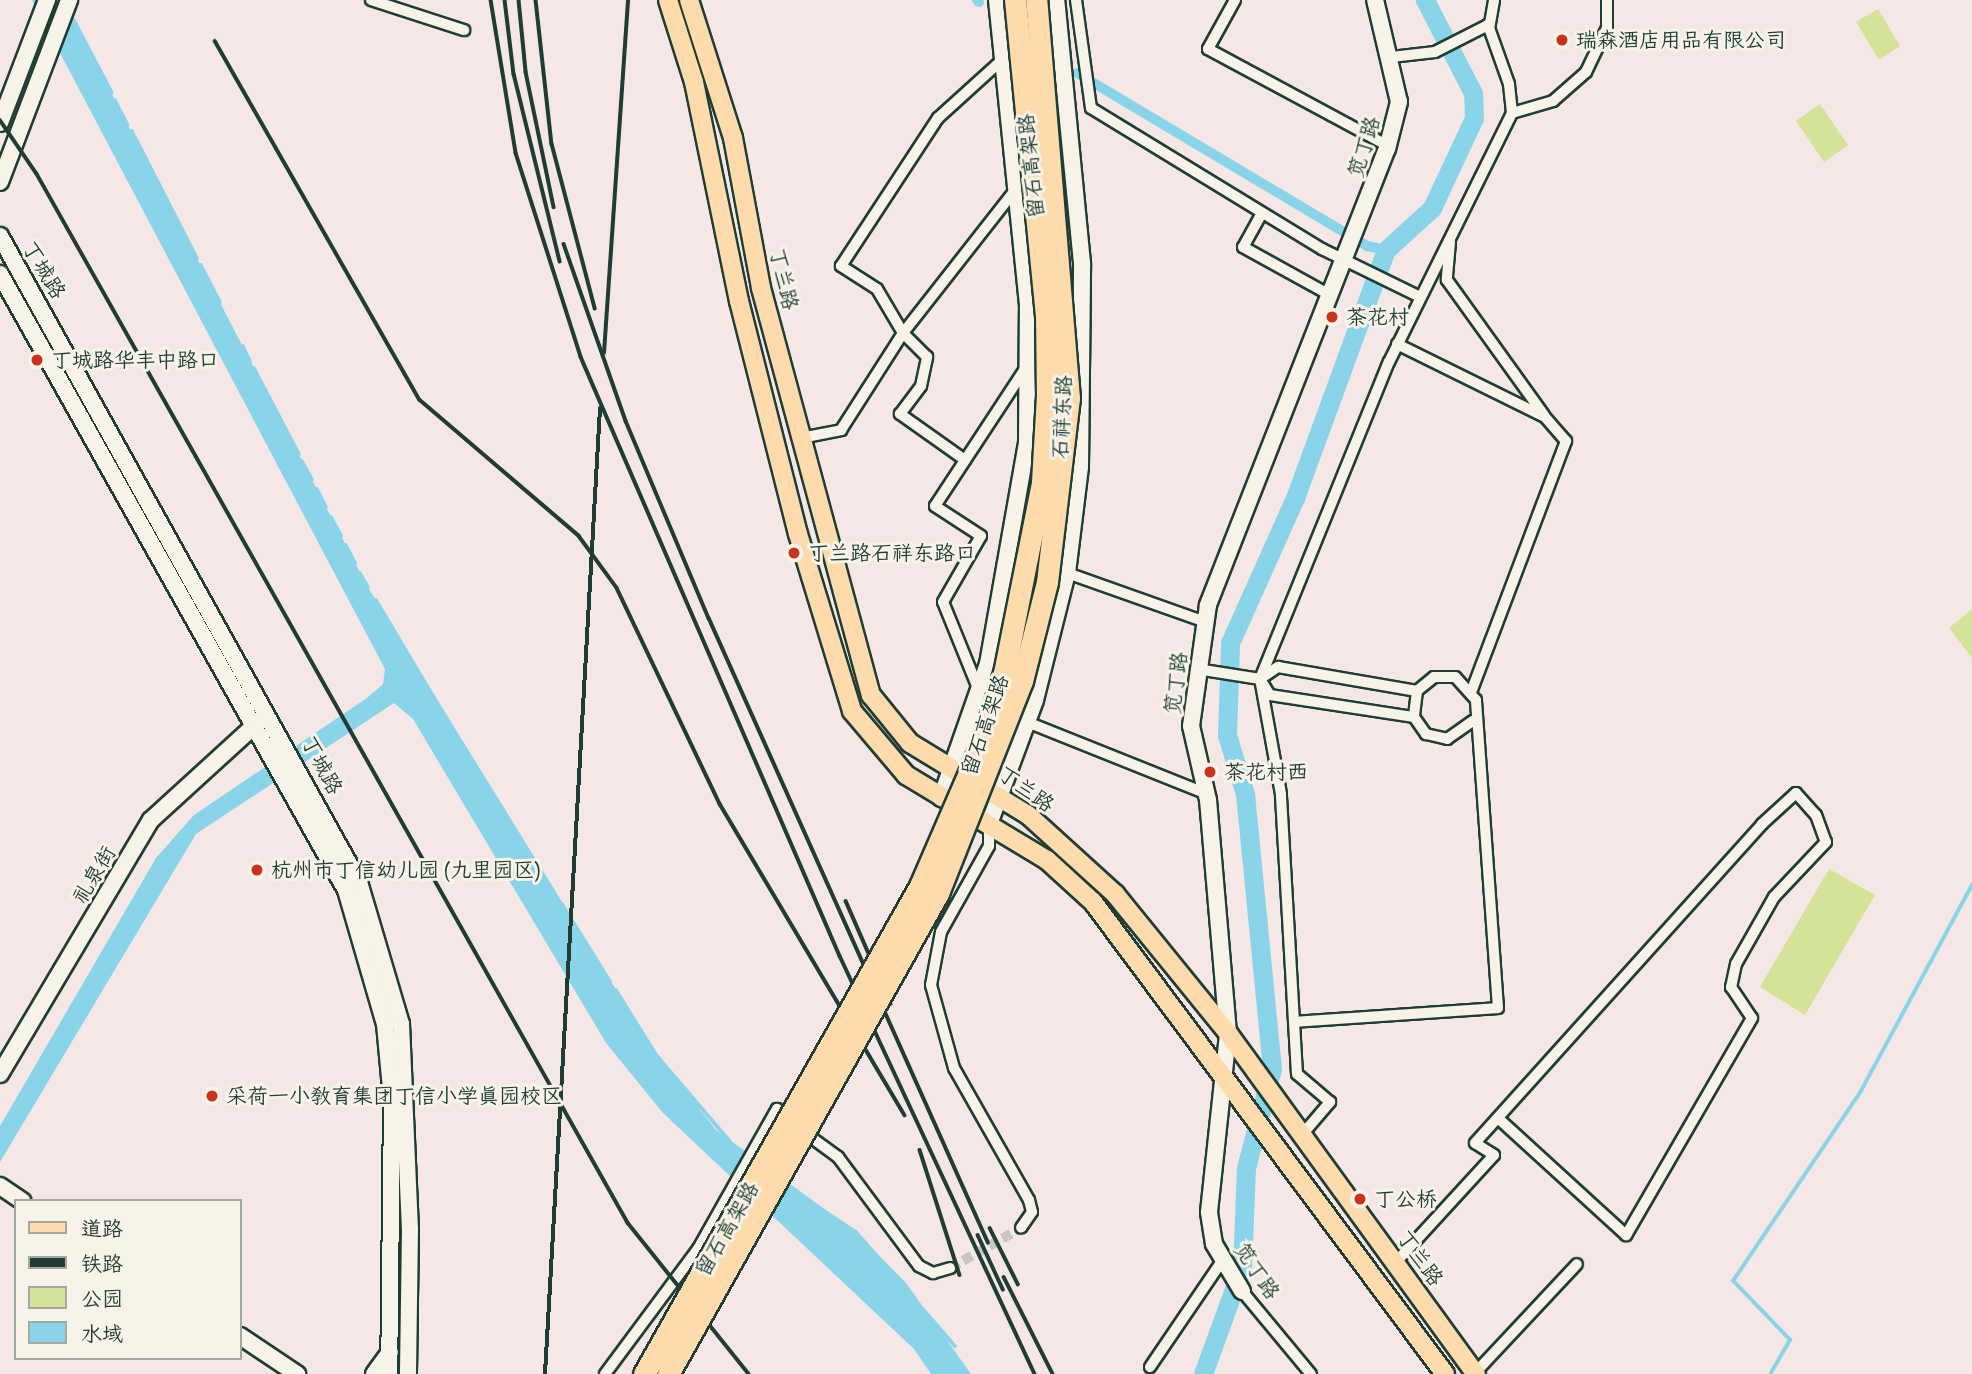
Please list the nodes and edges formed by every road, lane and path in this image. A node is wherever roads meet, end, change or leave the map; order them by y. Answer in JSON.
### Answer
{"nodes":[{"id":1,"x":47,"y":0,"type":"edge"},
{"id":2,"x":69,"y":0,"type":"edge"},
{"id":3,"x":371,"y":0,"type":"edge"},
{"id":4,"x":668,"y":0,"type":"edge"},
{"id":5,"x":689,"y":0,"type":"edge"},
{"id":6,"x":996,"y":0,"type":"edge"},
{"id":7,"x":1015,"y":0,"type":"edge"},
{"id":8,"x":1037,"y":0,"type":"edge"},
{"id":9,"x":1056,"y":0,"type":"edge"},
{"id":10,"x":1076,"y":0,"type":"edge"},
{"id":11,"x":1235,"y":0,"type":"edge"},
{"id":12,"x":1375,"y":0,"type":"edge"},
{"id":13,"x":1494,"y":0,"type":"edge"},
{"id":14,"x":1607,"y":0,"type":"edge"},
{"id":15,"x":1489,"y":29,"type":"junction"},
{"id":16,"x":464,"y":30,"type":"dead end"},
{"id":17,"x":1391,"y":57,"type":"junction"},
{"id":18,"x":1003,"y":59,"type":"junction"},
{"id":19,"x":1512,"y":113,"type":"junction"},
{"id":20,"x":0,"y":123,"type":"edge"},
{"id":21,"x":1388,"y":146,"type":"junction"},
{"id":22,"x":0,"y":182,"type":"edge"},
{"id":23,"x":1016,"y":189,"type":"junction"},
{"id":24,"x":1262,"y":213,"type":"junction"},
{"id":25,"x":0,"y":236,"type":"edge"},
{"id":26,"x":1450,"y":238,"type":"junction"},
{"id":27,"x":1351,"y":259,"type":"junction"},
{"id":28,"x":0,"y":274,"type":"edge"},
{"id":29,"x":1330,"y":295,"type":"junction"},
{"id":30,"x":1418,"y":296,"type":"junction"},
{"id":31,"x":903,"y":333,"type":"junction"},
{"id":32,"x":1397,"y":344,"type":"junction"},
{"id":33,"x":1030,"y":361,"type":"junction"},
{"id":34,"x":1545,"y":417,"type":"junction"},
{"id":35,"x":806,"y":437,"type":"junction"},
{"id":36,"x":965,"y":460,"type":"junction"},
{"id":37,"x":1068,"y":573,"type":"junction"},
{"id":38,"x":1205,"y":622,"type":"junction"},
{"id":39,"x":1204,"y":671,"type":"junction"},
{"id":40,"x":1260,"y":679,"type":"junction"},
{"id":41,"x":1472,"y":690,"type":"junction"},
{"id":42,"x":1417,"y":691,"type":"junction"},
{"id":43,"x":980,"y":693,"type":"junction"},
{"id":44,"x":1414,"y":717,"type":"junction"},
{"id":45,"x":1027,"y":722,"type":"junction"},
{"id":46,"x":1473,"y":722,"type":"junction"},
{"id":47,"x":256,"y":724,"type":"junction"},
{"id":48,"x":950,"y":768,"type":"junction"},
{"id":49,"x":1207,"y":794,"type":"junction"},
{"id":50,"x":1002,"y":797,"type":"junction"},
{"id":51,"x":941,"y":798,"type":"junction"},
{"id":52,"x":989,"y":824,"type":"junction"},
{"id":53,"x":1294,"y":1021,"type":"junction"},
{"id":54,"x":1228,"y":1033,"type":"junction"},
{"id":55,"x":1224,"y":1071,"type":"junction"},
{"id":56,"x":0,"y":1074,"type":"edge"},
{"id":57,"x":1498,"y":1118,"type":"junction"},
{"id":58,"x":1301,"y":1136,"type":"junction"},
{"id":59,"x":0,"y":1186,"type":"edge"},
{"id":60,"x":19,"y":1199,"type":"edge"},
{"id":61,"x":1021,"y":1228,"type":"dead end"},
{"id":62,"x":727,"y":1252,"type":"junction"},
{"id":63,"x":1396,"y":1262,"type":"junction"},
{"id":64,"x":1577,"y":1264,"type":"dead end"},
{"id":65,"x":950,"y":1268,"type":"tunnel mouth"},
{"id":66,"x":1226,"y":1268,"type":"junction"},
{"id":67,"x":1242,"y":1290,"type":"joint"},
{"id":68,"x":242,"y":1337,"type":"edge"},
{"id":69,"x":392,"y":1350,"type":"junction"},
{"id":70,"x":1150,"y":1367,"type":"dead end"},
{"id":71,"x":297,"y":1374,"type":"edge"},
{"id":72,"x":374,"y":1374,"type":"edge"},
{"id":73,"x":389,"y":1374,"type":"edge"},
{"id":74,"x":408,"y":1374,"type":"edge"},
{"id":75,"x":605,"y":1374,"type":"edge"},
{"id":76,"x":630,"y":1374,"type":"edge"},
{"id":77,"x":644,"y":1374,"type":"edge"},
{"id":78,"x":668,"y":1374,"type":"edge"},
{"id":79,"x":680,"y":1374,"type":"edge"},
{"id":80,"x":1311,"y":1374,"type":"edge"},
{"id":81,"x":1445,"y":1374,"type":"edge"},
{"id":82,"x":1475,"y":1374,"type":"edge"}],
"edges":[{"from":1,"to":20,"type":"main road"},
{"from":2,"to":22,"type":"main road"},
{"from":3,"to":16,"type":"street"},
{"from":4,"to":51,"type":"main road"},
{"from":5,"to":35,"type":"main road","name":"丁兰路"},
{"from":6,"to":18,"type":"main road","name":"石祥东路"},
{"from":7,"to":62,"type":"highway","name":"留石高架路","bridge":true},
{"from":8,"to":62,"type":"highway","name":"留石高架路","bridge":true},
{"from":9,"to":37,"type":"main road","name":"石祥东路"},
{"from":10,"to":24,"type":"street"},
{"from":11,"to":21,"type":"street"},
{"from":12,"to":17,"type":"main road","name":"笕丁路"},
{"from":13,"to":15,"type":"street"},
{"from":14,"to":19,"type":"street"},
{"from":15,"to":17,"type":"street"},
{"from":15,"to":19,"type":"street"},
{"from":17,"to":21,"type":"main road","name":"笕丁路"},
{"from":18,"to":23,"type":"main road","name":"石祥东路"},
{"from":18,"to":31,"type":"street"},
{"from":19,"to":26,"type":"street"},
{"from":21,"to":27,"type":"main road","name":"笕丁路"},
{"from":23,"to":31,"type":"street"},
{"from":23,"to":33,"type":"main road","name":"石祥东路"},
{"from":24,"to":27,"type":"street"},
{"from":24,"to":29,"type":"street"},
{"from":25,"to":74,"type":"main road","name":"丁城路"},
{"from":26,"to":30,"type":"street"},
{"from":26,"to":34,"type":"street"},
{"from":27,"to":29,"type":"main road","name":"笕丁路"},
{"from":27,"to":30,"type":"street"},
{"from":28,"to":47,"type":"main road","name":"丁城路"},
{"from":29,"to":38,"type":"main road","name":"笕丁路"},
{"from":30,"to":32,"type":"street"},
{"from":31,"to":35,"type":"street"},
{"from":31,"to":36,"type":"street"},
{"from":32,"to":34,"type":"street"},
{"from":32,"to":40,"type":"street"},
{"from":33,"to":36,"type":"street"},
{"from":33,"to":43,"type":"main road","name":"石祥东路"},
{"from":34,"to":41,"type":"street"},
{"from":35,"to":48,"type":"main road","name":"丁兰路"},
{"from":36,"to":43,"type":"street"},
{"from":37,"to":38,"type":"street"},
{"from":37,"to":45,"type":"main road","name":"石祥东路"},
{"from":38,"to":39,"type":"main road","name":"笕丁路"},
{"from":39,"to":40,"type":"street"},
{"from":39,"to":49,"type":"main road","name":"笕丁路"},
{"from":40,"to":42,"type":"street"},
{"from":40,"to":44,"type":"street"},
{"from":40,"to":53,"type":"street"},
{"from":41,"to":42,"type":"street"},
{"from":41,"to":46,"type":"street"},
{"from":42,"to":44,"type":"street"},
{"from":43,"to":48,"type":"main road","name":"石祥东路"},
{"from":44,"to":46,"type":"street"},
{"from":45,"to":49,"type":"street"},
{"from":45,"to":50,"type":"main road","name":"石祥东路"},
{"from":46,"to":53,"type":"street"},
{"from":47,"to":56,"type":"main road","name":"礼泉街"},
{"from":47,"to":69,"type":"main road","name":"丁城路"},
{"from":48,"to":50,"type":"main road","name":"丁兰路"},
{"from":48,"to":51,"type":"main road","name":"石祥东路"},
{"from":49,"to":54,"type":"main road","name":"笕丁路"},
{"from":50,"to":52,"type":"main road","name":"石祥东路"},
{"from":50,"to":54,"type":"main road","name":"丁兰路"},
{"from":51,"to":52,"type":"main road"},
{"from":52,"to":55,"type":"main road"},
{"from":52,"to":61,"type":"street"},
{"from":53,"to":58,"type":"street"},
{"from":54,"to":55,"type":"main road","name":"笕丁路"},
{"from":54,"to":58,"type":"main road","name":"丁兰路"},
{"from":55,"to":66,"type":"main road","name":"笕丁路"},
{"from":55,"to":81,"type":"main road"},
{"from":57,"to":57,"type":"street"},
{"from":57,"to":63,"type":"street"},
{"from":58,"to":63,"type":"main road","name":"丁兰路"},
{"from":59,"to":60,"type":"main road"},
{"from":62,"to":76,"type":"highway","bridge":true},
{"from":62,"to":77,"type":"highway","name":"留石高架路","bridge":true},
{"from":62,"to":78,"type":"highway","name":"留石高架路","bridge":true},
{"from":62,"to":79,"type":"highway","bridge":true},
{"from":63,"to":82,"type":"main road","name":"丁兰路"},
{"from":64,"to":82,"type":"street"},
{"from":65,"to":75,"type":"street"},
{"from":66,"to":67,"type":"main road","name":"笕丁路"},
{"from":66,"to":70,"type":"street"},
{"from":67,"to":80,"type":"street","name":"笕丁路"},
{"from":68,"to":71,"type":"main road"},
{"from":69,"to":72,"type":"main road"},
{"from":69,"to":73,"type":"main road","name":"丁城路"}]}
